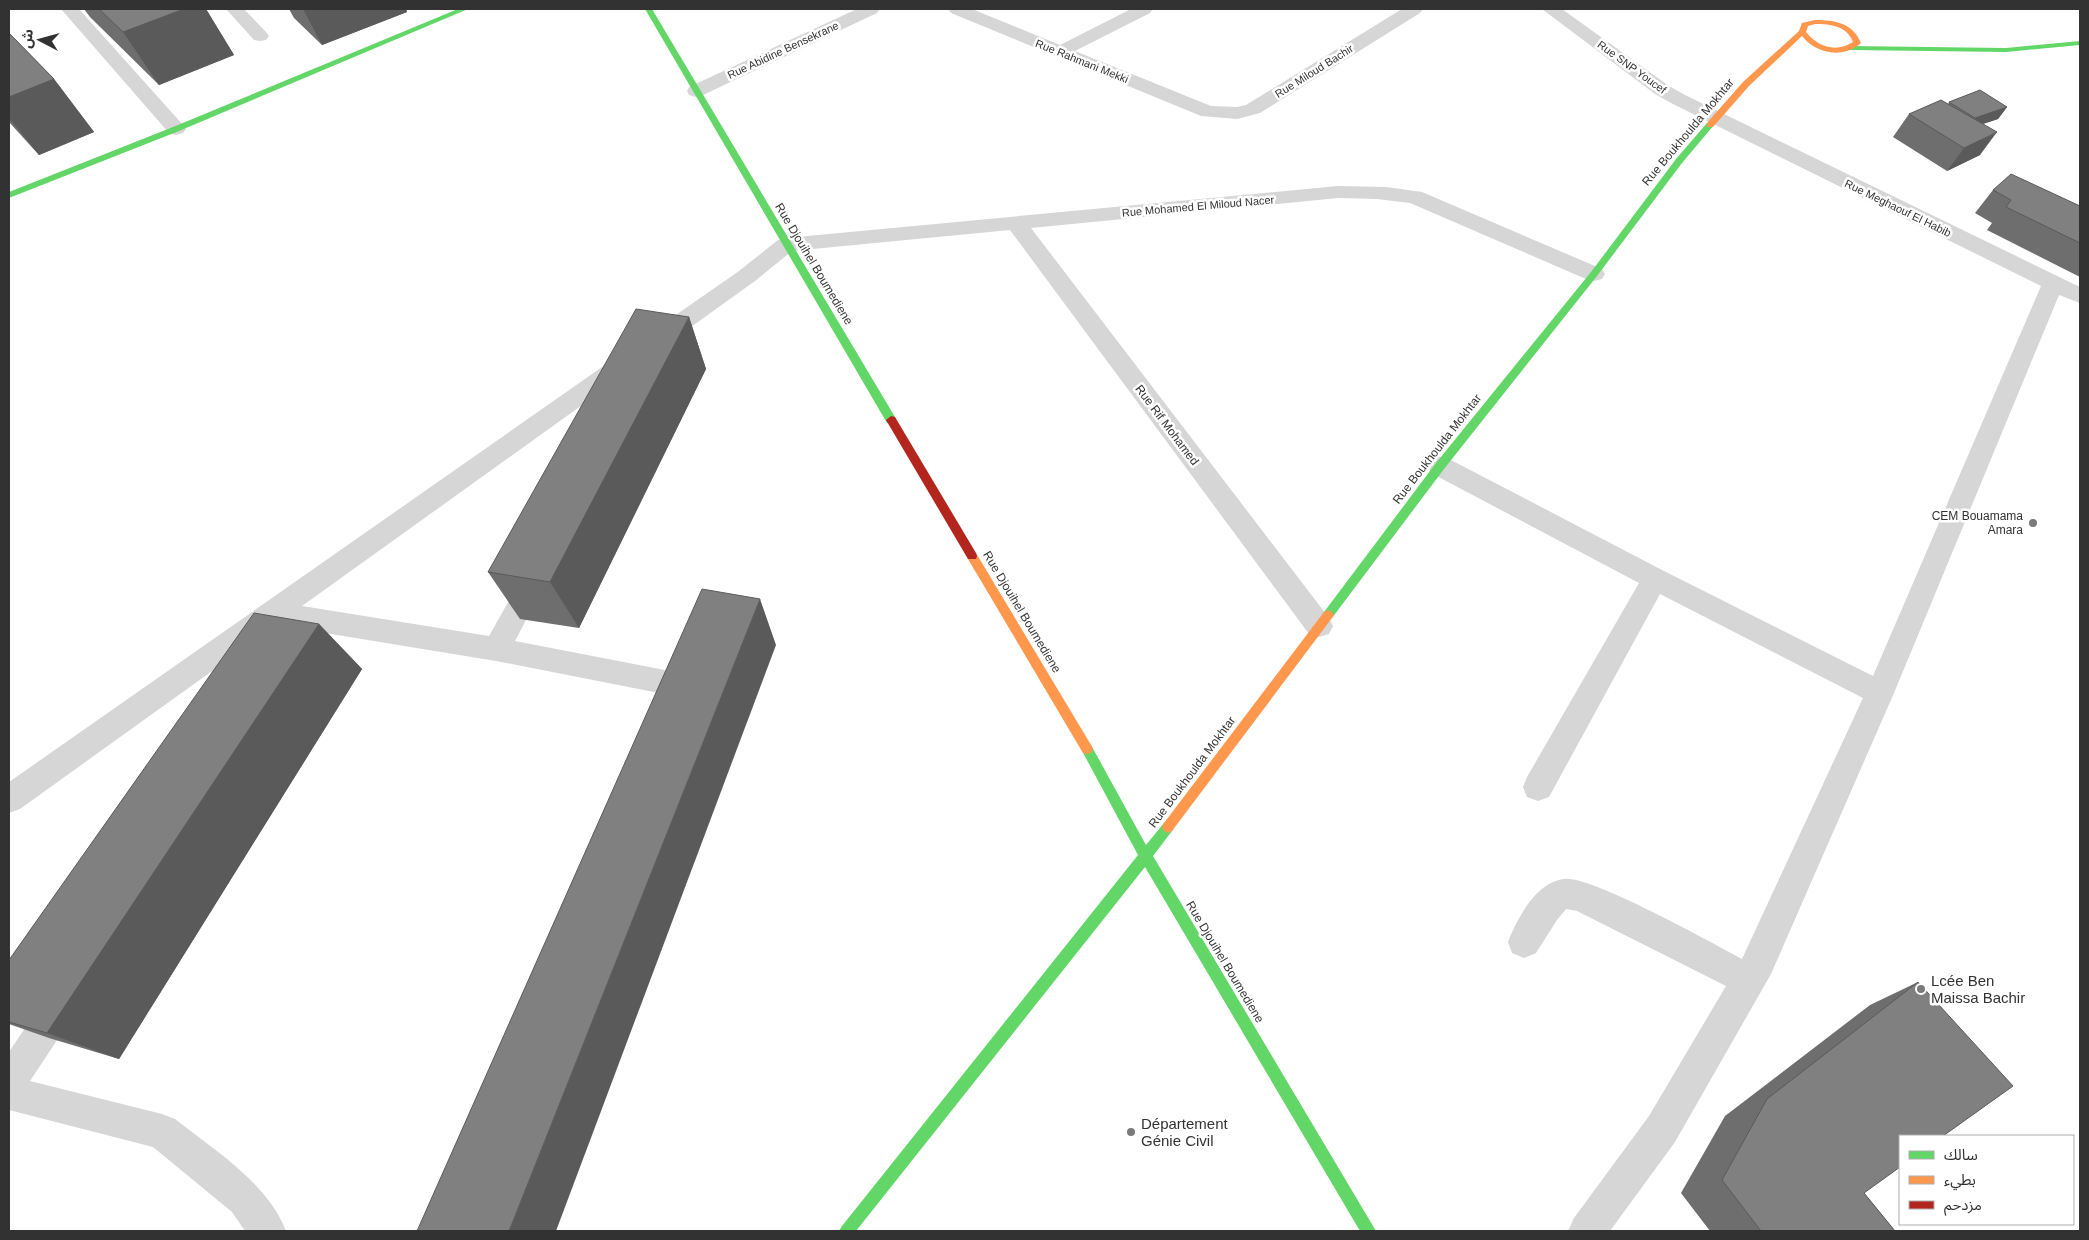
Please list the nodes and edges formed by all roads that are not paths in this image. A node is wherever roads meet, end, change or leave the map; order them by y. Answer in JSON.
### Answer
{"nodes":[{"id":1,"x":70,"y":9,"type":"edge"},
{"id":2,"x":464,"y":9,"type":"edge"},
{"id":3,"x":648,"y":9,"type":"edge"},
{"id":4,"x":871,"y":9,"type":"edge"},
{"id":5,"x":957,"y":9,"type":"edge"},
{"id":6,"x":1144,"y":9,"type":"edge"},
{"id":7,"x":1414,"y":9,"type":"edge"},
{"id":8,"x":1551,"y":9,"type":"edge"},
{"id":9,"x":1821,"y":9,"type":"edge"},
{"id":10,"x":243,"y":11,"type":"edge"},
{"id":11,"x":1799,"y":15,"type":"dead end"},
{"id":12,"x":1843,"y":27,"type":"junction"},
{"id":13,"x":1802,"y":30,"type":"junction"},
{"id":14,"x":1865,"y":32,"type":"dead end"},
{"id":15,"x":260,"y":36,"type":"dead end"},
{"id":16,"x":1892,"y":36,"type":"dead end"},
{"id":17,"x":2080,"y":43,"type":"edge"},
{"id":18,"x":1846,"y":49,"type":"junction"},
{"id":19,"x":1971,"y":50,"type":"junction"},
{"id":20,"x":1060,"y":52,"type":"junction"},
{"id":21,"x":1815,"y":55,"type":"dead end"},
{"id":22,"x":1789,"y":62,"type":"dead end"},
{"id":23,"x":1762,"y":69,"type":"junction"},
{"id":24,"x":696,"y":91,"type":"junction"},
{"id":25,"x":1208,"y":112,"type":"joint"},
{"id":26,"x":1716,"y":119,"type":"junction"},
{"id":27,"x":176,"y":130,"type":"junction"},
{"id":28,"x":9,"y":195,"type":"edge"},
{"id":29,"x":1016,"y":223,"type":"junction"},
{"id":30,"x":786,"y":245,"type":"junction"},
{"id":31,"x":1594,"y":274,"type":"junction"},
{"id":32,"x":2053,"y":283,"type":"junction"},
{"id":33,"x":2080,"y":296,"type":"edge"},
{"id":34,"x":666,"y":334,"type":"junction"},
{"id":35,"x":652,"y":360,"type":"edge"},
{"id":36,"x":1440,"y":466,"type":"junction"},
{"id":37,"x":543,"y":561,"type":"edge"},
{"id":38,"x":1655,"y":579,"type":"junction"},
{"id":39,"x":273,"y":613,"type":"junction"},
{"id":40,"x":1319,"y":626,"type":"junction"},
{"id":41,"x":496,"y":649,"type":"junction"},
{"id":42,"x":1880,"y":693,"type":"junction"},
{"id":43,"x":665,"y":733,"type":"edge"},
{"id":44,"x":1538,"y":787,"type":"dead end"},
{"id":45,"x":9,"y":799,"type":"edge"},
{"id":46,"x":1146,"y":857,"type":"junction"},
{"id":47,"x":1524,"y":942,"type":"dead end"},
{"id":48,"x":1748,"y":979,"type":"junction"},
{"id":49,"x":75,"y":983,"type":"edge"},
{"id":50,"x":9,"y":1082,"type":"edge"},
{"id":51,"x":9,"y":1093,"type":"edge"},
{"id":52,"x":268,"y":1231,"type":"edge"},
{"id":53,"x":847,"y":1231,"type":"edge"},
{"id":54,"x":1368,"y":1231,"type":"edge"},
{"id":55,"x":1587,"y":1231,"type":"edge"}],
"edges":[{"from":1,"to":27,"type":"street"},
{"from":2,"to":27,"type":"street"},
{"from":3,"to":24,"type":"street","name":"Rue Djouihel Boumediene"},
{"from":4,"to":24,"type":"street","name":"Rue Abidine Bensekrane"},
{"from":5,"to":20,"type":"street","name":"Rue Rahmani Mekki"},
{"from":6,"to":20,"type":"street"},
{"from":7,"to":25,"type":"street","name":"Rue Miloud Bachir"},
{"from":8,"to":26,"type":"street","name":"Rue SNP Youcef"},
{"from":9,"to":12,"type":"street"},
{"from":10,"to":15,"type":"street"},
{"from":11,"to":13,"type":"street"},
{"from":12,"to":13,"type":"street"},
{"from":12,"to":14,"type":"street"},
{"from":12,"to":18,"type":"street"},
{"from":13,"to":18,"type":"street"},
{"from":13,"to":23,"type":"street","name":"Rue Boukhoulda Mokhtar"},
{"from":16,"to":19,"type":"street"},
{"from":17,"to":19,"type":"street"},
{"from":18,"to":19,"type":"street"},
{"from":18,"to":21,"type":"street"},
{"from":20,"to":25,"type":"street","name":"Rue Rahmani Mekki"},
{"from":22,"to":23,"type":"street"},
{"from":23,"to":26,"type":"street","name":"Rue Boukhoulda Mokhtar"},
{"from":24,"to":30,"type":"street","name":"Rue Djouihel Boumediene"},
{"from":26,"to":31,"type":"street","name":"Rue Boukhoulda Mokhtar"},
{"from":26,"to":32,"type":"street","name":"Rue Meghaouf El Habib"},
{"from":27,"to":28,"type":"street"},
{"from":29,"to":30,"type":"street","name":"Rue Mohamed El Miloud Nacer"},
{"from":29,"to":31,"type":"street","name":"Rue Mohamed El Miloud Nacer"},
{"from":29,"to":40,"type":"street","name":"Rue Rif Mohamed"},
{"from":30,"to":34,"type":"street"},
{"from":30,"to":46,"type":"street","name":"Rue Djouihel Boumediene"},
{"from":31,"to":36,"type":"street","name":"Rue Boukhoulda Mokhtar"},
{"from":32,"to":33,"type":"street","name":"Rue Meghaouf El Habib"},
{"from":32,"to":42,"type":"street"},
{"from":34,"to":35,"type":"street"},
{"from":34,"to":39,"type":"street"},
{"from":36,"to":38,"type":"street"},
{"from":36,"to":40,"type":"street","name":"Rue Boukhoulda Mokhtar"},
{"from":37,"to":41,"type":"street"},
{"from":38,"to":42,"type":"street"},
{"from":38,"to":44,"type":"street"},
{"from":39,"to":41,"type":"street"},
{"from":39,"to":45,"type":"street"},
{"from":40,"to":46,"type":"street","name":"Rue Boukhoulda Mokhtar"},
{"from":41,"to":43,"type":"street"},
{"from":42,"to":48,"type":"street"},
{"from":46,"to":53,"type":"street","name":"Rue Boukhoulda Mokhtar"},
{"from":46,"to":54,"type":"street","name":"Rue Djouihel Boumediene"},
{"from":47,"to":48,"type":"street"},
{"from":48,"to":55,"type":"street"},
{"from":49,"to":50,"type":"street"},
{"from":51,"to":52,"type":"street"}]}
